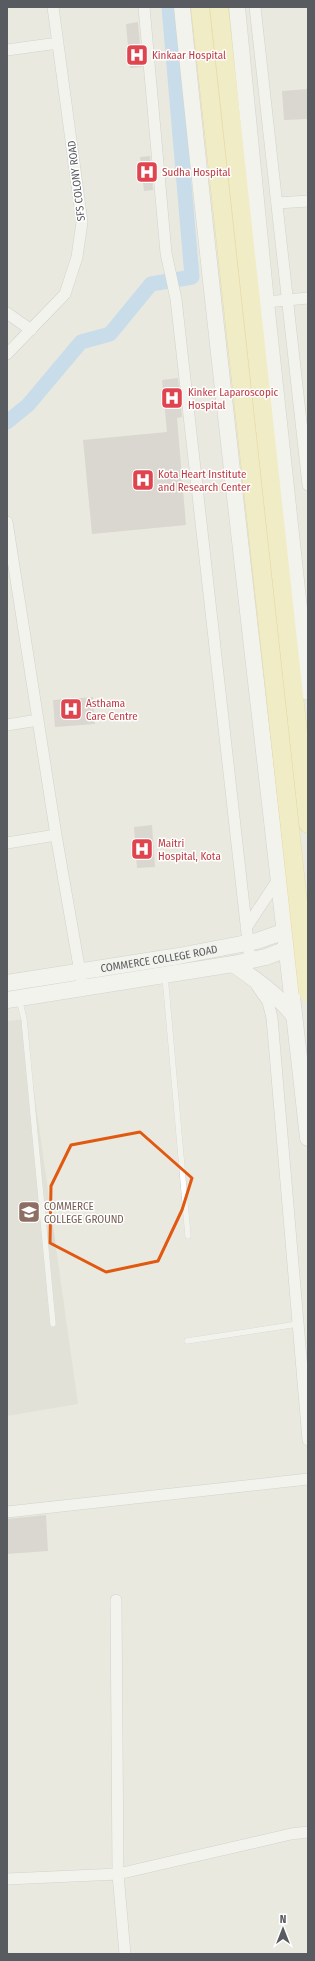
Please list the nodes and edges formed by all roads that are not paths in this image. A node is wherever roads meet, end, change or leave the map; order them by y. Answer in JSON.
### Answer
{"nodes":[{"id":1,"x":53,"y":7,"type":"edge"},
{"id":2,"x":144,"y":7,"type":"edge"},
{"id":3,"x":182,"y":7,"type":"edge"},
{"id":4,"x":200,"y":7,"type":"edge"},
{"id":5,"x":219,"y":7,"type":"edge"},
{"id":6,"x":237,"y":7,"type":"edge"},
{"id":7,"x":255,"y":7,"type":"edge"},
{"id":8,"x":58,"y":43,"type":"junction"},
{"id":9,"x":7,"y":50,"type":"edge"},
{"id":10,"x":308,"y":201,"type":"edge"},
{"id":11,"x":277,"y":203,"type":"junction"},
{"id":12,"x":308,"y":298,"type":"edge"},
{"id":13,"x":288,"y":300,"type":"junction"},
{"id":14,"x":266,"y":302,"type":"junction"},
{"id":15,"x":7,"y":313,"type":"edge"},
{"id":16,"x":31,"y":330,"type":"junction"},
{"id":17,"x":7,"y":354,"type":"edge"},
{"id":18,"x":308,"y":485,"type":"edge"},
{"id":19,"x":7,"y":522,"type":"edge"},
{"id":20,"x":308,"y":692,"type":"edge"},
{"id":21,"x":38,"y":720,"type":"junction"},
{"id":22,"x":7,"y":725,"type":"edge"},
{"id":23,"x":308,"y":824,"type":"edge"},
{"id":24,"x":56,"y":835,"type":"junction"},
{"id":25,"x":7,"y":843,"type":"edge"},
{"id":26,"x":279,"y":878,"type":"junction"},
{"id":27,"x":308,"y":923,"type":"edge"},
{"id":28,"x":285,"y":931,"type":"junction"},
{"id":29,"x":247,"y":935,"type":"junction"},
{"id":30,"x":308,"y":942,"type":"edge"},
{"id":31,"x":287,"y":948,"type":"junction"},
{"id":32,"x":249,"y":967,"type":"junction"},
{"id":33,"x":80,"y":971,"type":"junction"},
{"id":34,"x":165,"y":975,"type":"junction"},
{"id":35,"x":7,"y":983,"type":"edge"},
{"id":36,"x":83,"y":988,"type":"junction"},
{"id":37,"x":308,"y":993,"type":"edge"},
{"id":38,"x":13,"y":999,"type":"edge"},
{"id":39,"x":294,"y":1016,"type":"junction"},
{"id":40,"x":308,"y":1138,"type":"edge"},
{"id":41,"x":188,"y":1236,"type":"dead end"},
{"id":42,"x":53,"y":1324,"type":"dead end"},
{"id":43,"x":298,"y":1324,"type":"junction"},
{"id":44,"x":187,"y":1341,"type":"dead end"},
{"id":45,"x":308,"y":1440,"type":"edge"},
{"id":46,"x":308,"y":1479,"type":"edge"},
{"id":47,"x":7,"y":1512,"type":"edge"},
{"id":48,"x":116,"y":1600,"type":"dead end"},
{"id":49,"x":308,"y":1832,"type":"edge"},
{"id":50,"x":118,"y":1874,"type":"junction"},
{"id":51,"x":7,"y":1879,"type":"edge"},
{"id":52,"x":125,"y":1954,"type":"edge"}],
"edges":[{"from":1,"to":8,"type":"street","name":"SFS COLONY ROAD"},
{"from":2,"to":29,"type":"street"},
{"from":3,"to":26,"type":"street"},
{"from":4,"to":37,"type":"main road","bridge":true},
{"from":5,"to":23,"type":"main road"},
{"from":6,"to":14,"type":"street"},
{"from":7,"to":11,"type":"street"},
{"from":8,"to":9,"type":"street"},
{"from":8,"to":16,"type":"street","name":"SFS COLONY ROAD"},
{"from":10,"to":11,"type":"street"},
{"from":11,"to":13,"type":"street"},
{"from":12,"to":13,"type":"street"},
{"from":13,"to":14,"type":"street"},
{"from":13,"to":18,"type":"street"},
{"from":14,"to":20,"type":"street"},
{"from":15,"to":16,"type":"street"},
{"from":16,"to":17,"type":"street","name":"SFS COLONY ROAD"},
{"from":19,"to":21,"type":"street"},
{"from":21,"to":22,"type":"street"},
{"from":21,"to":24,"type":"street"},
{"from":24,"to":25,"type":"street"},
{"from":24,"to":33,"type":"street"},
{"from":26,"to":28,"type":"street"},
{"from":26,"to":29,"type":"street"},
{"from":27,"to":28,"type":"street","name":"COMMERCE COLLEGE ROAD"},
{"from":28,"to":29,"type":"street","name":"COMMERCE COLLEGE ROAD"},
{"from":28,"to":31,"type":"street"},
{"from":29,"to":32,"type":"street"},
{"from":29,"to":33,"type":"street","name":"COMMERCE COLLEGE ROAD"},
{"from":30,"to":31,"type":"street"},
{"from":31,"to":32,"type":"street"},
{"from":31,"to":39,"type":"street"},
{"from":32,"to":34,"type":"street"},
{"from":32,"to":39,"type":"street"},
{"from":32,"to":43,"type":"street"},
{"from":33,"to":35,"type":"street","name":"COMMERCE COLLEGE ROAD"},
{"from":33,"to":36,"type":"street"},
{"from":34,"to":36,"type":"street"},
{"from":34,"to":41,"type":"lane"},
{"from":36,"to":38,"type":"street"},
{"from":38,"to":42,"type":"lane"},
{"from":39,"to":40,"type":"street"},
{"from":43,"to":44,"type":"lane"},
{"from":43,"to":45,"type":"street"},
{"from":46,"to":47,"type":"street"},
{"from":48,"to":50,"type":"street"},
{"from":49,"to":50,"type":"street"},
{"from":50,"to":51,"type":"street"},
{"from":50,"to":52,"type":"street"}]}
